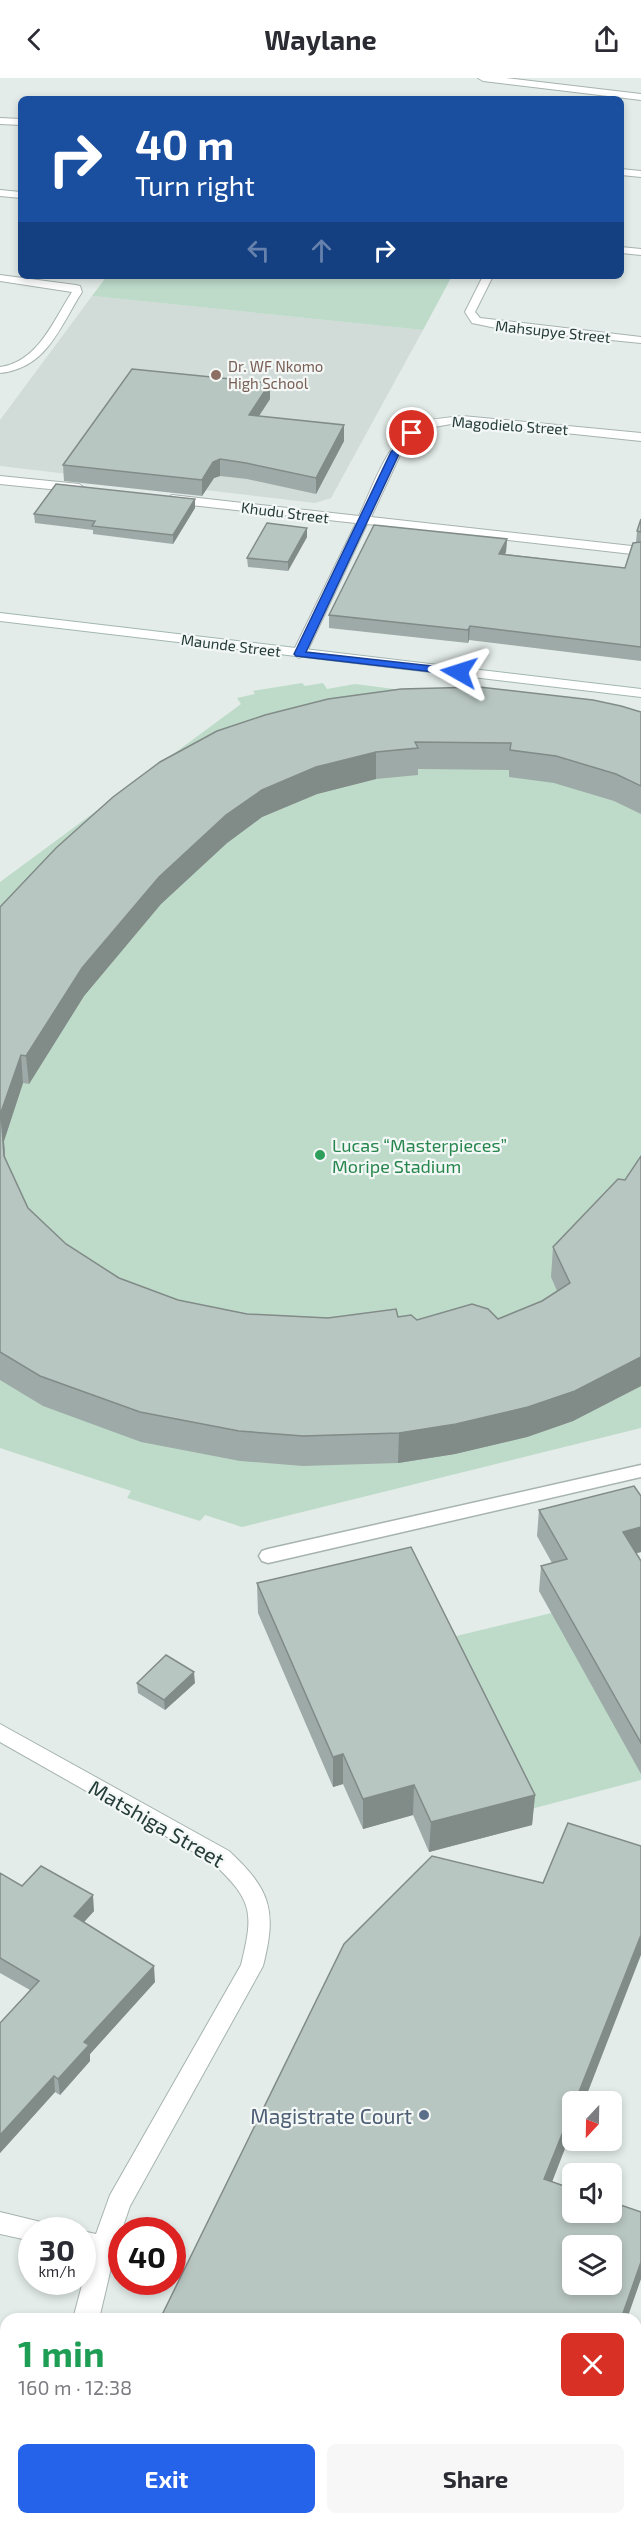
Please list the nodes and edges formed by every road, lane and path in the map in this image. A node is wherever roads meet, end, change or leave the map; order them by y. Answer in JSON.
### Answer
{"nodes":[{"id":1,"x":483,"y":78,"type":"edge"},
{"id":2,"x":641,"y":97,"type":"edge"},
{"id":3,"x":0,"y":121,"type":"edge"},
{"id":4,"x":18,"y":122,"type":"edge"},
{"id":5,"x":624,"y":172,"type":"edge"},
{"id":6,"x":641,"y":174,"type":"edge"},
{"id":7,"x":0,"y":193,"type":"edge"},
{"id":8,"x":18,"y":195,"type":"edge"},
{"id":9,"x":624,"y":250,"type":"edge"},
{"id":10,"x":641,"y":252,"type":"edge"},
{"id":11,"x":0,"y":278,"type":"edge"},
{"id":12,"x":486,"y":279,"type":"edge"},
{"id":13,"x":641,"y":340,"type":"edge"},
{"id":14,"x":0,"y":370,"type":"edge"},
{"id":15,"x":641,"y":437,"type":"edge"},
{"id":16,"x":0,"y":480,"type":"edge"},
{"id":17,"x":89,"y":490,"type":"edge"},
{"id":18,"x":156,"y":497,"type":"edge"},
{"id":19,"x":361,"y":522,"type":"junction"},
{"id":20,"x":641,"y":551,"type":"edge"},
{"id":21,"x":0,"y":617,"type":"edge"},
{"id":22,"x":299,"y":654,"type":"junction"},
{"id":23,"x":641,"y":693,"type":"edge"},
{"id":24,"x":641,"y":1471,"type":"edge"},
{"id":25,"x":268,"y":1556,"type":"dead end"},
{"id":26,"x":0,"y":1732,"type":"edge"},
{"id":27,"x":0,"y":2223,"type":"edge"},
{"id":28,"x":18,"y":2227,"type":"edge"},
{"id":29,"x":96,"y":2240,"type":"edge"},
{"id":30,"x":88,"y":2295,"type":"edge"},
{"id":31,"x":87,"y":2313,"type":"edge"}],
"edges":[{"from":1,"to":2,"type":"street"},
{"from":3,"to":4,"type":"street"},
{"from":5,"to":6,"type":"street"},
{"from":7,"to":8,"type":"street"},
{"from":9,"to":10,"type":"street"},
{"from":11,"to":14,"type":"street"},
{"from":12,"to":13,"type":"street","name":"Mahsupye Street"},
{"from":15,"to":19,"type":"street","name":"Magodielo Street"},
{"from":16,"to":17,"type":"street"},
{"from":18,"to":19,"type":"street","name":"Khudu Street"},
{"from":19,"to":20,"type":"street","name":"Khudu Street"},
{"from":19,"to":22,"type":"street","name":"Magodielo Street"},
{"from":21,"to":22,"type":"street","name":"Maunde Street"},
{"from":22,"to":23,"type":"street","name":"Maunde Street"},
{"from":24,"to":25,"type":"lane"},
{"from":26,"to":29,"type":"street","name":"Matshiga Street"},
{"from":27,"to":28,"type":"street"},
{"from":30,"to":31,"type":"street","name":"Matshiga Street"}]}
